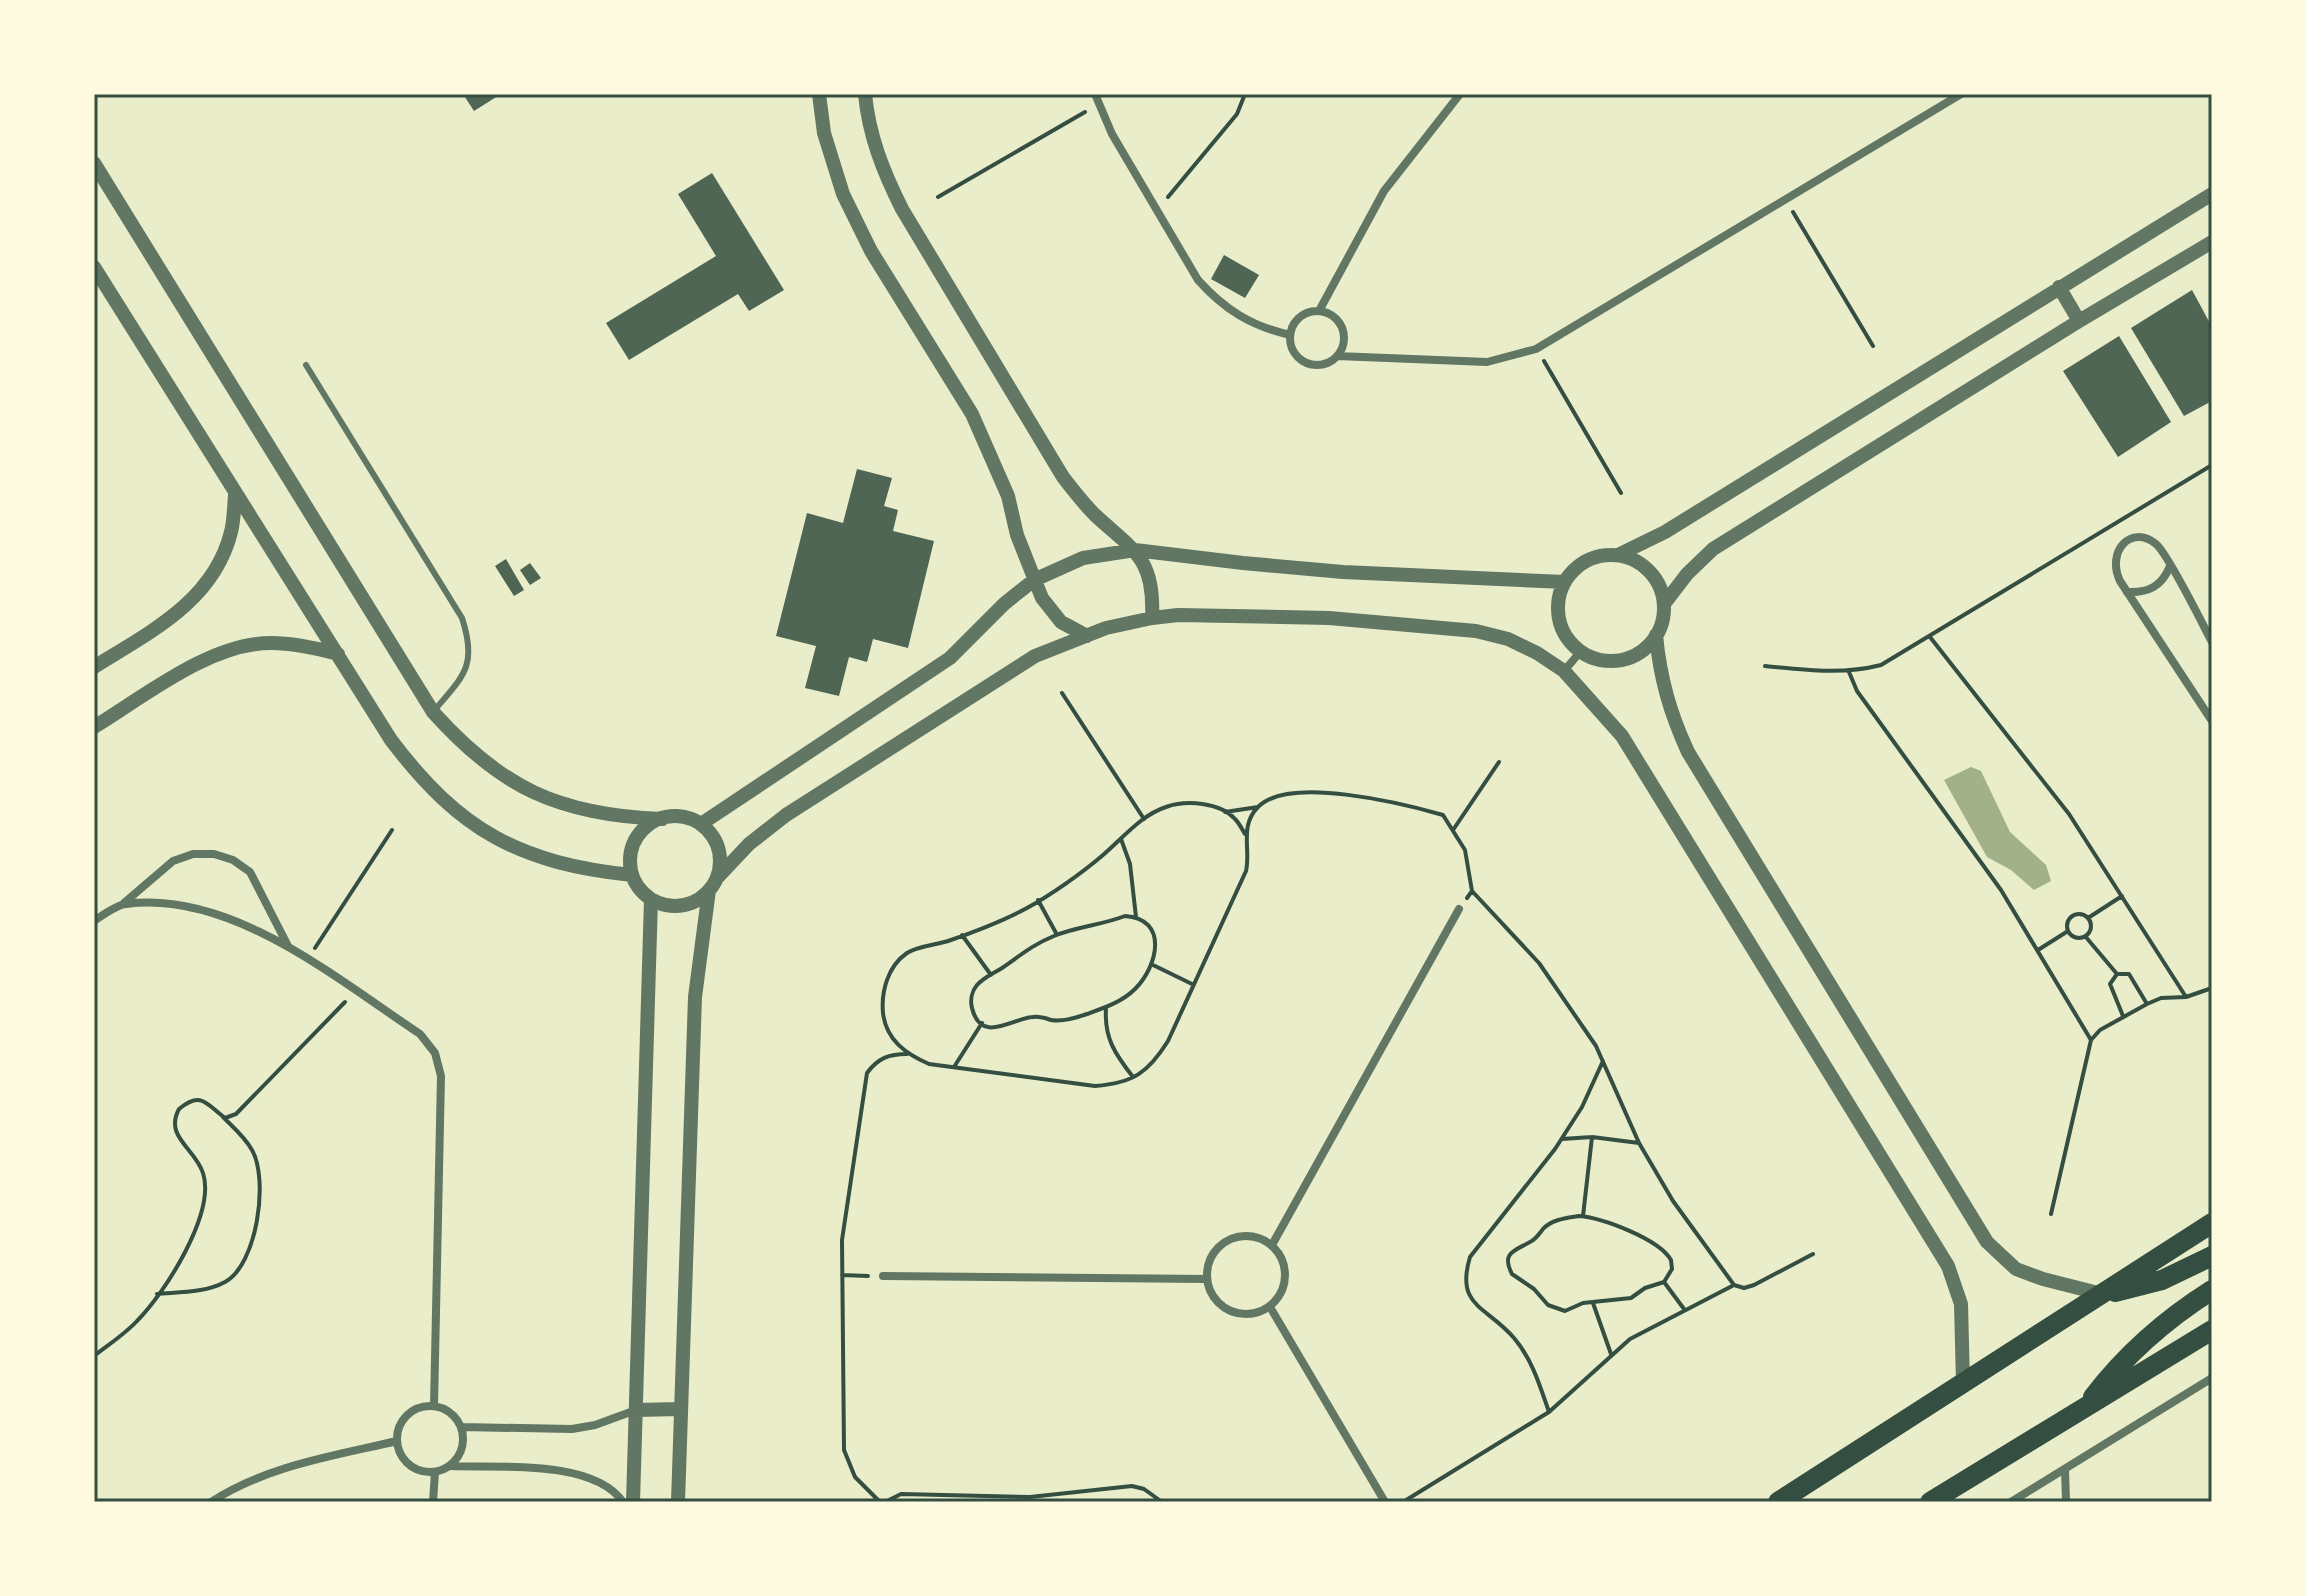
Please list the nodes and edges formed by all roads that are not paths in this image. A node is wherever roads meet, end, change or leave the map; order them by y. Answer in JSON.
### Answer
{"nodes":[{"id":1,"x":819,"y":94,"type":"edge"},
{"id":2,"x":865,"y":94,"type":"edge"},
{"id":3,"x":1095,"y":94,"type":"edge"},
{"id":4,"x":1460,"y":94,"type":"edge"},
{"id":5,"x":1961,"y":94,"type":"edge"},
{"id":6,"x":94,"y":163,"type":"edge"},
{"id":7,"x":2212,"y":194,"type":"edge"},
{"id":8,"x":2212,"y":242,"type":"edge"},
{"id":9,"x":94,"y":267,"type":"edge"},
{"id":10,"x":2059,"y":287,"type":"junction"},
{"id":11,"x":1319,"y":311,"type":"junction"},
{"id":12,"x":2079,"y":321,"type":"junction"},
{"id":13,"x":1290,"y":335,"type":"junction"},
{"id":14,"x":1337,"y":356,"type":"junction"},
{"id":15,"x":306,"y":365,"type":"dead end"},
{"id":16,"x":235,"y":495,"type":"junction"},
{"id":17,"x":1135,"y":550,"type":"junction"},
{"id":18,"x":1618,"y":555,"type":"junction"},
{"id":19,"x":2170,"y":566,"type":"junction"},
{"id":20,"x":1034,"y":580,"type":"junction"},
{"id":21,"x":1565,"y":582,"type":"junction"},
{"id":22,"x":2127,"y":592,"type":"junction"},
{"id":23,"x":1664,"y":604,"type":"junction"},
{"id":24,"x":1152,"y":618,"type":"junction"},
{"id":25,"x":1656,"y":635,"type":"junction"},
{"id":26,"x":1087,"y":636,"type":"junction"},
{"id":27,"x":2212,"y":642,"type":"edge"},
{"id":28,"x":1581,"y":651,"type":"junction"},
{"id":29,"x":338,"y":654,"type":"junction"},
{"id":30,"x":94,"y":667,"type":"edge"},
{"id":31,"x":1564,"y":671,"type":"junction"},
{"id":32,"x":433,"y":712,"type":"junction"},
{"id":33,"x":2212,"y":721,"type":"edge"},
{"id":34,"x":94,"y":727,"type":"edge"},
{"id":35,"x":662,"y":819,"type":"junction"},
{"id":36,"x":701,"y":824,"type":"junction"},
{"id":37,"x":632,"y":875,"type":"junction"},
{"id":38,"x":713,"y":884,"type":"junction"},
{"id":39,"x":651,"y":899,"type":"junction"},
{"id":40,"x":123,"y":903,"type":"junction"},
{"id":41,"x":1459,"y":909,"type":"road end"},
{"id":42,"x":94,"y":921,"type":"edge"},
{"id":43,"x":289,"y":947,"type":"junction"},
{"id":44,"x":2212,"y":1223,"type":"edge"},
{"id":45,"x":1272,"y":1245,"type":"junction"},
{"id":46,"x":2212,"y":1256,"type":"edge"},
{"id":47,"x":883,"y":1276,"type":"road end"},
{"id":48,"x":1206,"y":1279,"type":"junction"},
{"id":49,"x":2212,"y":1290,"type":"edge"},
{"id":50,"x":2102,"y":1294,"type":"junction"},
{"id":51,"x":1270,"y":1307,"type":"junction"},
{"id":52,"x":2212,"y":1330,"type":"edge"},
{"id":53,"x":2212,"y":1378,"type":"edge"},
{"id":54,"x":1963,"y":1383,"type":"junction"},
{"id":55,"x":434,"y":1406,"type":"junction"},
{"id":56,"x":680,"y":1409,"type":"junction"},
{"id":57,"x":636,"y":1410,"type":"junction"},
{"id":58,"x":2083,"y":1410,"type":"junction"},
{"id":59,"x":461,"y":1427,"type":"junction"},
{"id":60,"x":397,"y":1441,"type":"junction"},
{"id":61,"x":451,"y":1466,"type":"junction"},
{"id":62,"x":2065,"y":1469,"type":"junction"},
{"id":63,"x":435,"y":1472,"type":"junction"},
{"id":64,"x":211,"y":1502,"type":"edge"},
{"id":65,"x":433,"y":1502,"type":"edge"},
{"id":66,"x":623,"y":1502,"type":"edge"},
{"id":67,"x":633,"y":1502,"type":"edge"},
{"id":68,"x":678,"y":1502,"type":"edge"},
{"id":69,"x":1385,"y":1502,"type":"edge"},
{"id":70,"x":1778,"y":1502,"type":"edge"},
{"id":71,"x":1930,"y":1502,"type":"edge"},
{"id":72,"x":2011,"y":1502,"type":"edge"},
{"id":73,"x":2066,"y":1502,"type":"edge"}],
"edges":[{"from":1,"to":20,"type":"street"},
{"from":2,"to":17,"type":"street"},
{"from":3,"to":13,"type":"street"},
{"from":4,"to":11,"type":"street"},
{"from":5,"to":14,"type":"street"},
{"from":6,"to":32,"type":"street"},
{"from":7,"to":10,"type":"street"},
{"from":8,"to":12,"type":"street"},
{"from":9,"to":16,"type":"street"},
{"from":10,"to":12,"type":"street"},
{"from":10,"to":18,"type":"street"},
{"from":11,"to":13,"type":"street"},
{"from":11,"to":14,"type":"street"},
{"from":12,"to":23,"type":"street"},
{"from":13,"to":14,"type":"street"},
{"from":15,"to":32,"type":"lane"},
{"from":16,"to":29,"type":"street"},
{"from":16,"to":30,"type":"street"},
{"from":17,"to":20,"type":"street"},
{"from":17,"to":21,"type":"street"},
{"from":17,"to":24,"type":"street"},
{"from":18,"to":21,"type":"street"},
{"from":18,"to":23,"type":"street"},
{"from":19,"to":22,"type":"street"},
{"from":19,"to":22,"type":"street"},
{"from":19,"to":27,"type":"street"},
{"from":20,"to":26,"type":"street"},
{"from":20,"to":36,"type":"street"},
{"from":21,"to":28,"type":"street"},
{"from":22,"to":33,"type":"street"},
{"from":23,"to":25,"type":"street"},
{"from":24,"to":26,"type":"street"},
{"from":24,"to":31,"type":"street"},
{"from":25,"to":28,"type":"street"},
{"from":25,"to":50,"type":"street"},
{"from":26,"to":38,"type":"street"},
{"from":28,"to":31,"type":"street"},
{"from":29,"to":34,"type":"street"},
{"from":29,"to":37,"type":"street"},
{"from":31,"to":54,"type":"street"},
{"from":32,"to":35,"type":"street"},
{"from":35,"to":36,"type":"street"},
{"from":35,"to":37,"type":"street"},
{"from":36,"to":38,"type":"street"},
{"from":37,"to":39,"type":"street"},
{"from":38,"to":39,"type":"street"},
{"from":38,"to":56,"type":"street"},
{"from":39,"to":57,"type":"street"},
{"from":40,"to":42,"type":"street"},
{"from":40,"to":43,"type":"street"},
{"from":40,"to":43,"type":"street"},
{"from":41,"to":45,"type":"street"},
{"from":43,"to":55,"type":"street"},
{"from":44,"to":50,"type":"main road"},
{"from":45,"to":48,"type":"street"},
{"from":45,"to":51,"type":"street"},
{"from":46,"to":50,"type":"main road"},
{"from":47,"to":48,"type":"street"},
{"from":48,"to":51,"type":"street"},
{"from":49,"to":58,"type":"main road"},
{"from":50,"to":54,"type":"main road"},
{"from":51,"to":69,"type":"street"},
{"from":52,"to":58,"type":"main road"},
{"from":53,"to":62,"type":"street"},
{"from":54,"to":70,"type":"main road"},
{"from":55,"to":59,"type":"street"},
{"from":55,"to":60,"type":"street"},
{"from":56,"to":57,"type":"street"},
{"from":56,"to":68,"type":"street"},
{"from":57,"to":59,"type":"street"},
{"from":57,"to":67,"type":"street"},
{"from":58,"to":71,"type":"main road"},
{"from":59,"to":61,"type":"street"},
{"from":60,"to":63,"type":"street"},
{"from":60,"to":64,"type":"street"},
{"from":61,"to":63,"type":"street"},
{"from":61,"to":66,"type":"street"},
{"from":62,"to":72,"type":"street"},
{"from":62,"to":73,"type":"street"},
{"from":63,"to":65,"type":"street"}]}
